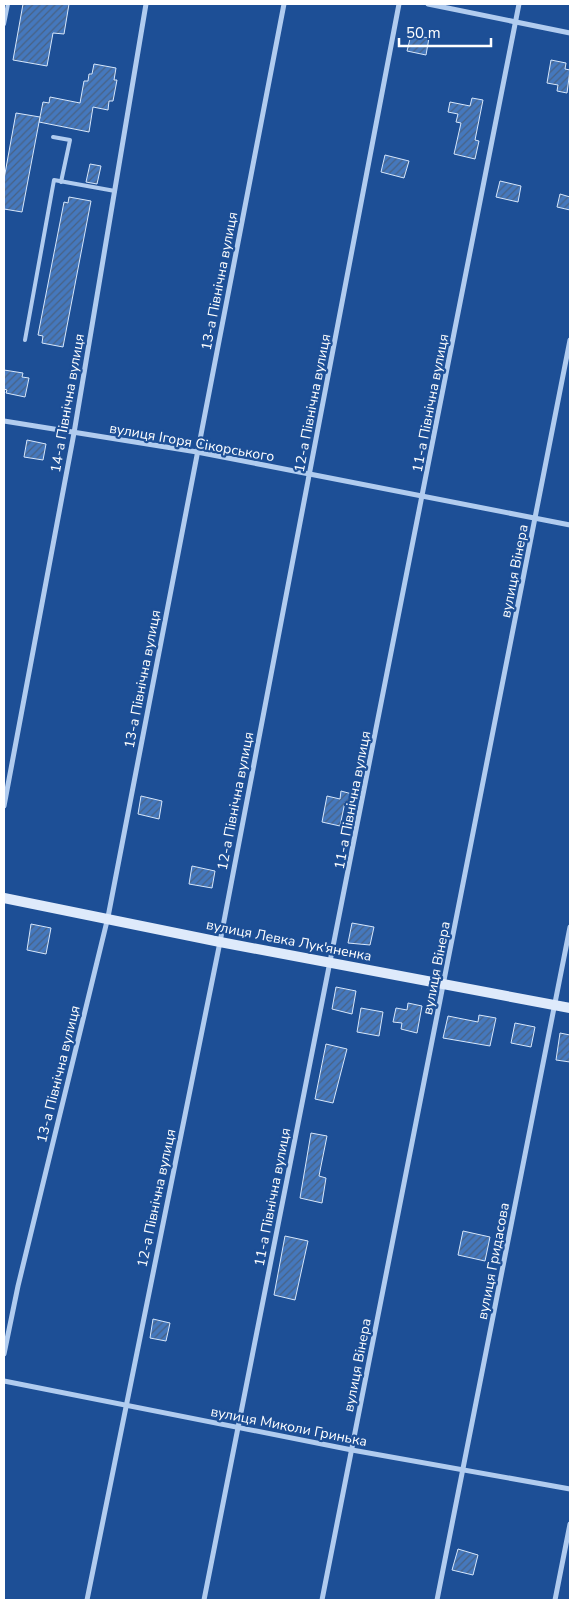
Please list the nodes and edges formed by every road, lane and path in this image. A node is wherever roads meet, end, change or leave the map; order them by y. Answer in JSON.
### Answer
{"nodes":[{"id":1,"x":8,"y":4,"type":"edge"},
{"id":2,"x":146,"y":4,"type":"edge"},
{"id":3,"x":284,"y":4,"type":"edge"},
{"id":4,"x":400,"y":4,"type":"edge"},
{"id":5,"x":428,"y":4,"type":"edge"},
{"id":6,"x":519,"y":4,"type":"edge"},
{"id":7,"x":515,"y":21,"type":"junction"},
{"id":8,"x":4,"y":24,"type":"edge"},
{"id":9,"x":570,"y":33,"type":"edge"},
{"id":10,"x":53,"y":137,"type":"dead end"},
{"id":11,"x":61,"y":182,"type":"junction"},
{"id":12,"x":115,"y":191,"type":"junction"},
{"id":13,"x":25,"y":340,"type":"dead end"},
{"id":14,"x":570,"y":340,"type":"edge"},
{"id":15,"x":4,"y":421,"type":"edge"},
{"id":16,"x":74,"y":433,"type":"junction"},
{"id":17,"x":197,"y":452,"type":"junction"},
{"id":18,"x":309,"y":476,"type":"junction"},
{"id":19,"x":424,"y":496,"type":"junction"},
{"id":20,"x":536,"y":518,"type":"junction"},
{"id":21,"x":570,"y":525,"type":"edge"},
{"id":22,"x":4,"y":806,"type":"edge"},
{"id":23,"x":4,"y":898,"type":"edge"},
{"id":24,"x":108,"y":917,"type":"junction"},
{"id":25,"x":570,"y":927,"type":"edge"},
{"id":26,"x":220,"y":942,"type":"junction"},
{"id":27,"x":332,"y":961,"type":"junction"},
{"id":28,"x":444,"y":983,"type":"junction"},
{"id":29,"x":555,"y":1005,"type":"junction"},
{"id":30,"x":570,"y":1008,"type":"edge"},
{"id":31,"x":4,"y":1354,"type":"edge"},
{"id":32,"x":4,"y":1381,"type":"edge"},
{"id":33,"x":125,"y":1406,"type":"junction"},
{"id":34,"x":237,"y":1427,"type":"junction"},
{"id":35,"x":352,"y":1450,"type":"junction"},
{"id":36,"x":463,"y":1470,"type":"junction"},
{"id":37,"x":570,"y":1489,"type":"edge"},
{"id":38,"x":570,"y":1524,"type":"edge"},
{"id":39,"x":87,"y":1600,"type":"edge"},
{"id":40,"x":204,"y":1600,"type":"edge"},
{"id":41,"x":322,"y":1600,"type":"edge"},
{"id":42,"x":437,"y":1600,"type":"edge"},
{"id":43,"x":555,"y":1600,"type":"edge"}],
"edges":[{"from":1,"to":8,"type":"lane"},
{"from":2,"to":12,"type":"street","name":"14-а Північна вулиця"},
{"from":3,"to":17,"type":"street","name":"13-а Північна вулиця"},
{"from":4,"to":18,"type":"street","name":"12-а Північна вулиця"},
{"from":5,"to":7,"type":"street"},
{"from":6,"to":7,"type":"street","name":"11-а Північна вулиця"},
{"from":7,"to":9,"type":"street"},
{"from":7,"to":19,"type":"street","name":"11-а Північна вулиця"},
{"from":10,"to":11,"type":"lane"},
{"from":11,"to":12,"type":"lane"},
{"from":11,"to":13,"type":"lane"},
{"from":12,"to":16,"type":"street","name":"14-а Північна вулиця"},
{"from":14,"to":20,"type":"street","name":"вулиця Вінера"},
{"from":15,"to":16,"type":"street","name":"вулиця Ігоря Сікорського"},
{"from":16,"to":17,"type":"street","name":"вулиця Ігоря Сікорського"},
{"from":16,"to":22,"type":"street","name":"14-а Північна вулиця"},
{"from":17,"to":18,"type":"street","name":"вулиця Ігоря Сікорського"},
{"from":17,"to":24,"type":"street","name":"13-а Північна вулиця"},
{"from":18,"to":19,"type":"street","name":"вулиця Ігоря Сікорського"},
{"from":18,"to":26,"type":"street","name":"12-а Північна вулиця"},
{"from":19,"to":20,"type":"street","name":"вулиця Ігоря Сікорського"},
{"from":19,"to":27,"type":"street","name":"11-а Північна вулиця"},
{"from":20,"to":21,"type":"street","name":"вулиця Ігоря Сікорського"},
{"from":20,"to":28,"type":"street","name":"вулиця Вінера"},
{"from":23,"to":24,"type":"street","name":"вулиця Левка Лук'яненка"},
{"from":24,"to":26,"type":"street","name":"вулиця Левка Лук'яненка"},
{"from":24,"to":31,"type":"street","name":"13-а Північна вулиця"},
{"from":25,"to":29,"type":"street","name":"вулиця Гридасова"},
{"from":26,"to":27,"type":"street","name":"вулиця Левка Лук'яненка"},
{"from":26,"to":33,"type":"street","name":"12-а Північна вулиця"},
{"from":27,"to":28,"type":"street","name":"вулиця Левка Лук'яненка"},
{"from":27,"to":34,"type":"street","name":"11-а Північна вулиця"},
{"from":28,"to":29,"type":"street","name":"вулиця Левка Лук'яненка"},
{"from":28,"to":35,"type":"street","name":"вулиця Вінера"},
{"from":29,"to":30,"type":"street","name":"вулиця Левка Лук'яненка"},
{"from":29,"to":36,"type":"street","name":"вулиця Гридасова"},
{"from":32,"to":33,"type":"street","name":"вулиця Миколи Гринька"},
{"from":33,"to":34,"type":"street","name":"вулиця Миколи Гринька"},
{"from":33,"to":39,"type":"street","name":"12-а Північна вулиця"},
{"from":34,"to":35,"type":"street","name":"вулиця Миколи Гринька"},
{"from":34,"to":40,"type":"street","name":"11-а Північна вулиця"},
{"from":35,"to":36,"type":"street","name":"вулиця Миколи Гринька"},
{"from":35,"to":41,"type":"street","name":"вулиця Вінера"},
{"from":36,"to":37,"type":"street","name":"вулиця Миколи Гринька"},
{"from":36,"to":42,"type":"street","name":"вулиця Гридасова"},
{"from":38,"to":43,"type":"street"}]}
